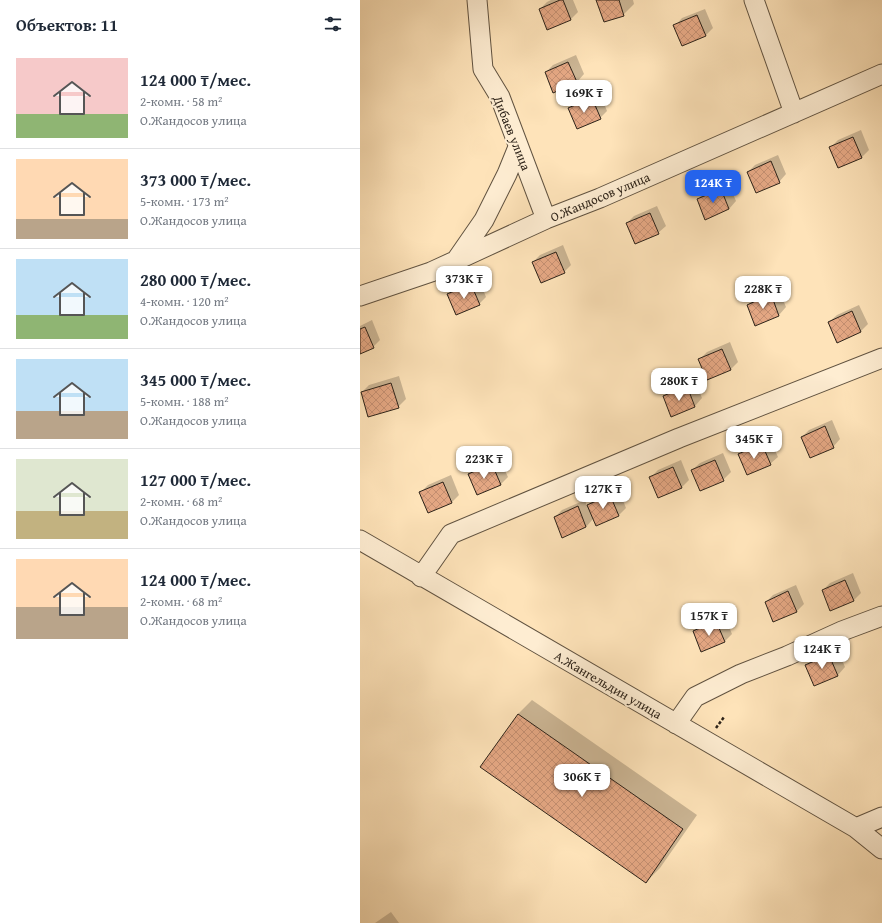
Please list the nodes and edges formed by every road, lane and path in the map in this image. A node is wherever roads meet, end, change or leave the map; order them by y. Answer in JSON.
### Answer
{"nodes":[{"id":1,"x":478,"y":0,"type":"edge"},
{"id":2,"x":754,"y":0,"type":"edge"},
{"id":3,"x":882,"y":74,"type":"edge"},
{"id":4,"x":794,"y":113,"type":"junction"},
{"id":5,"x":518,"y":146,"type":"junction"},
{"id":6,"x":546,"y":219,"type":"junction"},
{"id":7,"x":456,"y":261,"type":"junction"},
{"id":8,"x":360,"y":296,"type":"edge"},
{"id":9,"x":882,"y":358,"type":"edge"},
{"id":10,"x":360,"y":540,"type":"edge"},
{"id":11,"x":421,"y":577,"type":"junction"},
{"id":12,"x":882,"y":616,"type":"edge"},
{"id":13,"x":676,"y":724,"type":"junction"},
{"id":14,"x":882,"y":817,"type":"edge"},
{"id":15,"x":856,"y":828,"type":"junction"},
{"id":16,"x":882,"y":834,"type":"edge"},
{"id":17,"x":882,"y":848,"type":"edge"}],
"edges":[{"from":1,"to":5,"type":"street","name":"Дибаев улица"},
{"from":2,"to":4,"type":"street"},
{"from":3,"to":4,"type":"street","name":"О.Жандосов улица"},
{"from":4,"to":6,"type":"street","name":"О.Жандосов улица"},
{"from":5,"to":6,"type":"street","name":"Дибаев улица"},
{"from":5,"to":7,"type":"street"},
{"from":6,"to":7,"type":"street","name":"О.Жандосов улица"},
{"from":7,"to":8,"type":"street","name":"О.Жандосов улица"},
{"from":9,"to":11,"type":"street"},
{"from":10,"to":11,"type":"street","name":"А.Жангельдин улица"},
{"from":11,"to":13,"type":"street","name":"А.Жангельдин улица"},
{"from":12,"to":13,"type":"street"},
{"from":13,"to":15,"type":"street","name":"А.Жангельдин улица"},
{"from":14,"to":15,"type":"street"},
{"from":15,"to":16,"type":"street"},
{"from":15,"to":17,"type":"street"}]}
